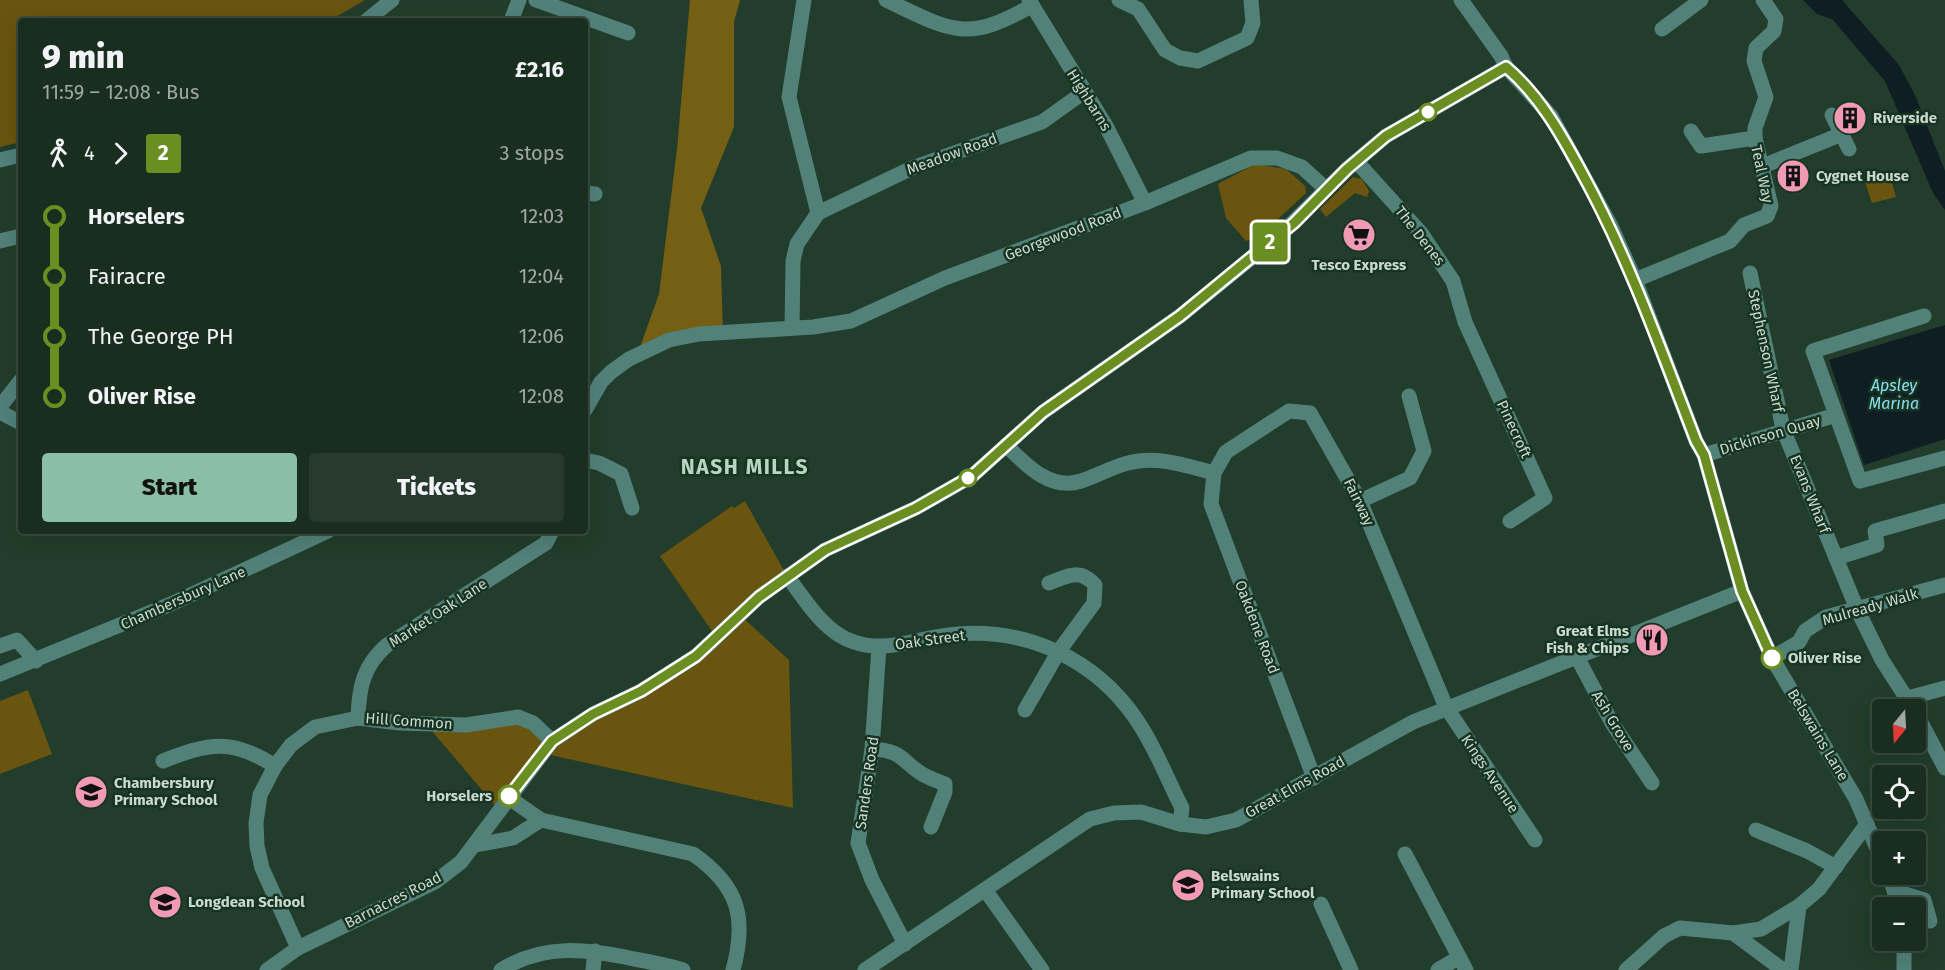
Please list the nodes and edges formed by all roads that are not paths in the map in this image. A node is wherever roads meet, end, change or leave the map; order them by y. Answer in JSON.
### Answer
{"nodes":[{"id":1,"x":392,"y":0,"type":"edge"},
{"id":2,"x":519,"y":0,"type":"edge"},
{"id":3,"x":536,"y":0,"type":"edge"},
{"id":4,"x":804,"y":0,"type":"edge"},
{"id":5,"x":886,"y":0,"type":"edge"},
{"id":6,"x":1119,"y":0,"type":"edge"},
{"id":7,"x":1251,"y":0,"type":"edge"},
{"id":8,"x":1461,"y":0,"type":"edge"},
{"id":9,"x":1763,"y":0,"type":"edge"},
{"id":10,"x":1695,"y":2,"type":"edge"},
{"id":11,"x":1030,"y":3,"type":"edge"},
{"id":12,"x":370,"y":18,"type":"edge"},
{"id":13,"x":512,"y":18,"type":"edge"},
{"id":14,"x":586,"y":18,"type":"edge"},
{"id":15,"x":588,"y":19,"type":"edge"},
{"id":16,"x":1662,"y":29,"type":"dead end"},
{"id":17,"x":628,"y":33,"type":"dead end"},
{"id":18,"x":1506,"y":67,"type":"junction"},
{"id":19,"x":1084,"y":93,"type":"junction"},
{"id":20,"x":1832,"y":115,"type":"dead end"},
{"id":21,"x":1690,"y":131,"type":"dead end"},
{"id":22,"x":1842,"y":134,"type":"junction"},
{"id":23,"x":1755,"y":138,"type":"junction"},
{"id":24,"x":1849,"y":149,"type":"dead end"},
{"id":25,"x":18,"y":156,"type":"edge"},
{"id":26,"x":0,"y":160,"type":"edge"},
{"id":27,"x":1357,"y":162,"type":"junction"},
{"id":28,"x":1763,"y":166,"type":"junction"},
{"id":29,"x":1326,"y":189,"type":"junction"},
{"id":30,"x":1144,"y":203,"type":"junction"},
{"id":31,"x":818,"y":213,"type":"junction"},
{"id":32,"x":18,"y":237,"type":"edge"},
{"id":33,"x":0,"y":241,"type":"edge"},
{"id":34,"x":1750,"y":273,"type":"dead end"},
{"id":35,"x":1635,"y":280,"type":"junction"},
{"id":36,"x":1924,"y":316,"type":"dead end"},
{"id":37,"x":1464,"y":322,"type":"joint"},
{"id":38,"x":792,"y":328,"type":"junction"},
{"id":39,"x":18,"y":384,"type":"edge"},
{"id":40,"x":1409,"y":396,"type":"dead end"},
{"id":41,"x":588,"y":405,"type":"edge"},
{"id":42,"x":0,"y":407,"type":"edge"},
{"id":43,"x":0,"y":412,"type":"edge"},
{"id":44,"x":1836,"y":415,"type":"junction"},
{"id":45,"x":18,"y":421,"type":"edge"},
{"id":46,"x":1783,"y":429,"type":"junction"},
{"id":47,"x":1006,"y":445,"type":"junction"},
{"id":48,"x":1704,"y":455,"type":"junction"},
{"id":49,"x":1945,"y":458,"type":"edge"},
{"id":50,"x":588,"y":461,"type":"edge"},
{"id":51,"x":1214,"y":473,"type":"junction"},
{"id":52,"x":1360,"y":501,"type":"junction"},
{"id":53,"x":632,"y":508,"type":"dead end"},
{"id":54,"x":1945,"y":511,"type":"edge"},
{"id":55,"x":1510,"y":521,"type":"dead end"},
{"id":56,"x":322,"y":534,"type":"edge"},
{"id":57,"x":550,"y":534,"type":"edge"},
{"id":58,"x":1836,"y":558,"type":"junction"},
{"id":59,"x":787,"y":576,"type":"junction"},
{"id":60,"x":1049,"y":583,"type":"dead end"},
{"id":61,"x":1945,"y":585,"type":"edge"},
{"id":62,"x":1742,"y":591,"type":"junction"},
{"id":63,"x":1857,"y":609,"type":"junction"},
{"id":64,"x":0,"y":646,"type":"edge"},
{"id":65,"x":879,"y":647,"type":"junction"},
{"id":66,"x":1059,"y":651,"type":"junction"},
{"id":67,"x":1577,"y":657,"type":"junction"},
{"id":68,"x":1772,"y":658,"type":"junction"},
{"id":69,"x":36,"y":661,"type":"junction"},
{"id":70,"x":0,"y":674,"type":"edge"},
{"id":71,"x":1945,"y":688,"type":"edge"},
{"id":72,"x":1907,"y":699,"type":"edge"},
{"id":73,"x":1926,"y":699,"type":"edge"},
{"id":74,"x":1446,"y":707,"type":"junction"},
{"id":75,"x":1025,"y":710,"type":"dead end"},
{"id":76,"x":358,"y":718,"type":"junction"},
{"id":77,"x":1926,"y":733,"type":"edge"},
{"id":78,"x":552,"y":741,"type":"junction"},
{"id":79,"x":872,"y":749,"type":"junction"},
{"id":80,"x":163,"y":761,"type":"dead end"},
{"id":81,"x":274,"y":766,"type":"junction"},
{"id":82,"x":1945,"y":768,"type":"edge"},
{"id":83,"x":1314,"y":778,"type":"junction"},
{"id":84,"x":1652,"y":783,"type":"dead end"},
{"id":85,"x":508,"y":797,"type":"junction"},
{"id":86,"x":541,"y":820,"type":"junction"},
{"id":87,"x":1180,"y":824,"type":"junction"},
{"id":88,"x":1867,"y":824,"type":"junction"},
{"id":89,"x":931,"y":827,"type":"dead end"},
{"id":90,"x":1756,"y":830,"type":"dead end"},
{"id":91,"x":1872,"y":836,"type":"edge"},
{"id":92,"x":1535,"y":840,"type":"dead end"},
{"id":93,"x":476,"y":845,"type":"junction"},
{"id":94,"x":1405,"y":854,"type":"dead end"},
{"id":95,"x":1836,"y":867,"type":"junction"},
{"id":96,"x":1893,"y":885,"type":"edge"},
{"id":97,"x":986,"y":891,"type":"junction"},
{"id":98,"x":1895,"y":891,"type":"junction"},
{"id":99,"x":1896,"y":897,"type":"edge"},
{"id":100,"x":1321,"y":904,"type":"dead end"},
{"id":101,"x":1799,"y":906,"type":"junction"},
{"id":102,"x":1930,"y":921,"type":"dead end"},
{"id":103,"x":1733,"y":933,"type":"junction"},
{"id":104,"x":905,"y":944,"type":"junction"},
{"id":105,"x":298,"y":948,"type":"junction"},
{"id":106,"x":595,"y":951,"type":"junction"},
{"id":107,"x":1904,"y":951,"type":"edge"},
{"id":108,"x":1462,"y":964,"type":"edge"},
{"id":109,"x":870,"y":968,"type":"edge"},
{"id":110,"x":267,"y":970,"type":"edge"},
{"id":111,"x":501,"y":970,"type":"edge"},
{"id":112,"x":592,"y":970,"type":"edge"},
{"id":113,"x":683,"y":970,"type":"edge"},
{"id":114,"x":733,"y":970,"type":"edge"},
{"id":115,"x":1042,"y":970,"type":"edge"},
{"id":116,"x":1351,"y":970,"type":"edge"},
{"id":117,"x":1438,"y":970,"type":"edge"},
{"id":118,"x":1626,"y":970,"type":"edge"},
{"id":119,"x":1783,"y":970,"type":"edge"},
{"id":120,"x":1791,"y":970,"type":"edge"},
{"id":121,"x":1904,"y":970,"type":"edge"}],
"edges":[{"from":1,"to":12,"type":"street"},
{"from":2,"to":13,"type":"street"},
{"from":3,"to":14,"type":"street"},
{"from":4,"to":31,"type":"street"},
{"from":5,"to":11,"type":"street"},
{"from":6,"to":7,"type":"street"},
{"from":8,"to":18,"type":"street","name":"Belswains Lane"},
{"from":9,"to":23,"type":"street","name":"Teal Way"},
{"from":10,"to":16,"type":"street"},
{"from":11,"to":19,"type":"street","name":"Highbarns"},
{"from":15,"to":17,"type":"street"},
{"from":18,"to":27,"type":"street","name":"Barnacres Road"},
{"from":18,"to":35,"type":"street","name":"Belswains Lane"},
{"from":19,"to":30,"type":"street","name":"Highbarns"},
{"from":19,"to":31,"type":"street","name":"Meadow Road"},
{"from":20,"to":22,"type":"street"},
{"from":21,"to":23,"type":"street"},
{"from":22,"to":24,"type":"street"},
{"from":22,"to":28,"type":"street"},
{"from":23,"to":28,"type":"street","name":"Teal Way"},
{"from":25,"to":26,"type":"street"},
{"from":27,"to":29,"type":"street","name":"Barnacres Road"},
{"from":27,"to":37,"type":"street","name":"The Denes"},
{"from":28,"to":35,"type":"street","name":"Teal Way"},
{"from":29,"to":30,"type":"street","name":"Georgewood Road"},
{"from":29,"to":47,"type":"street","name":"Barnacres Road"},
{"from":30,"to":38,"type":"street","name":"Georgewood Road"},
{"from":31,"to":38,"type":"street"},
{"from":32,"to":33,"type":"street"},
{"from":34,"to":46,"type":"street","name":"Stephenson Wharf"},
{"from":35,"to":48,"type":"street","name":"Belswains Lane"},
{"from":36,"to":44,"type":"street","name":"Dickinson Quay"},
{"from":37,"to":55,"type":"street","name":"Pinecroft"},
{"from":38,"to":41,"type":"street"},
{"from":39,"to":42,"type":"street"},
{"from":40,"to":52,"type":"street"},
{"from":43,"to":45,"type":"street"},
{"from":44,"to":46,"type":"street","name":"Dickinson Quay"},
{"from":44,"to":49,"type":"street","name":"Dickinson Quay"},
{"from":46,"to":48,"type":"street","name":"Dickinson Quay"},
{"from":46,"to":58,"type":"street","name":"Evans Wharf"},
{"from":47,"to":51,"type":"street"},
{"from":47,"to":59,"type":"street","name":"Barnacres Road"},
{"from":48,"to":62,"type":"street","name":"Belswains Lane"},
{"from":50,"to":53,"type":"street"},
{"from":51,"to":52,"type":"street","name":"Fairway"},
{"from":51,"to":83,"type":"street","name":"Oakdene Road"},
{"from":52,"to":74,"type":"street","name":"Fairway"},
{"from":54,"to":58,"type":"street"},
{"from":56,"to":69,"type":"street","name":"Chambersbury Lane"},
{"from":57,"to":76,"type":"street","name":"Market Oak Lane"},
{"from":58,"to":63,"type":"street","name":"Evans Wharf"},
{"from":59,"to":65,"type":"street","name":"Oak Street"},
{"from":59,"to":78,"type":"street","name":"Barnacres Road"},
{"from":60,"to":66,"type":"street"},
{"from":61,"to":63,"type":"street","name":"Mulready Walk"},
{"from":62,"to":67,"type":"street","name":"Great Elms Road"},
{"from":62,"to":68,"type":"street","name":"Belswains Lane"},
{"from":63,"to":68,"type":"street","name":"Mulready Walk"},
{"from":63,"to":72,"type":"street","name":"Evans Wharf"},
{"from":64,"to":69,"type":"street"},
{"from":65,"to":66,"type":"street","name":"Oak Street"},
{"from":65,"to":79,"type":"street","name":"Sanders Road"},
{"from":66,"to":75,"type":"street"},
{"from":66,"to":87,"type":"street","name":"Oak Street"},
{"from":67,"to":74,"type":"street","name":"Great Elms Road"},
{"from":67,"to":84,"type":"street","name":"Ash Grove"},
{"from":68,"to":88,"type":"street","name":"Belswains Lane"},
{"from":69,"to":70,"type":"street","name":"Chambersbury Lane"},
{"from":71,"to":73,"type":"street"},
{"from":74,"to":83,"type":"street","name":"Great Elms Road"},
{"from":74,"to":92,"type":"street","name":"Kings Avenue"},
{"from":76,"to":78,"type":"street","name":"Hill Common"},
{"from":76,"to":81,"type":"street","name":"Hill Common"},
{"from":77,"to":82,"type":"street","name":"Evans Wharf"},
{"from":78,"to":85,"type":"street","name":"Barnacres Road"},
{"from":79,"to":89,"type":"street"},
{"from":79,"to":104,"type":"street","name":"Sanders Road"},
{"from":80,"to":81,"type":"street"},
{"from":81,"to":105,"type":"street","name":"Hill Common"},
{"from":83,"to":87,"type":"street","name":"Great Elms Road"},
{"from":85,"to":86,"type":"street"},
{"from":85,"to":93,"type":"street","name":"Barnacres Road"},
{"from":86,"to":93,"type":"street"},
{"from":86,"to":114,"type":"street"},
{"from":87,"to":97,"type":"street","name":"Great Elms Road"},
{"from":88,"to":91,"type":"street","name":"Belswains Lane"},
{"from":88,"to":95,"type":"street"},
{"from":90,"to":95,"type":"street"},
{"from":93,"to":105,"type":"street","name":"Barnacres Road"},
{"from":94,"to":108,"type":"street"},
{"from":95,"to":101,"type":"street"},
{"from":96,"to":98,"type":"street"},
{"from":97,"to":104,"type":"street","name":"Great Elms Road"},
{"from":97,"to":115,"type":"street"},
{"from":98,"to":99,"type":"street"},
{"from":98,"to":102,"type":"street"},
{"from":100,"to":116,"type":"street"},
{"from":101,"to":103,"type":"street"},
{"from":101,"to":120,"type":"street"},
{"from":103,"to":118,"type":"street"},
{"from":103,"to":119,"type":"street"},
{"from":104,"to":109,"type":"street","name":"Great Elms Road"},
{"from":105,"to":110,"type":"street","name":"Barnacres Road"},
{"from":106,"to":111,"type":"street"},
{"from":106,"to":112,"type":"street"},
{"from":106,"to":113,"type":"street"},
{"from":107,"to":121,"type":"street"},
{"from":108,"to":117,"type":"street"}]}
